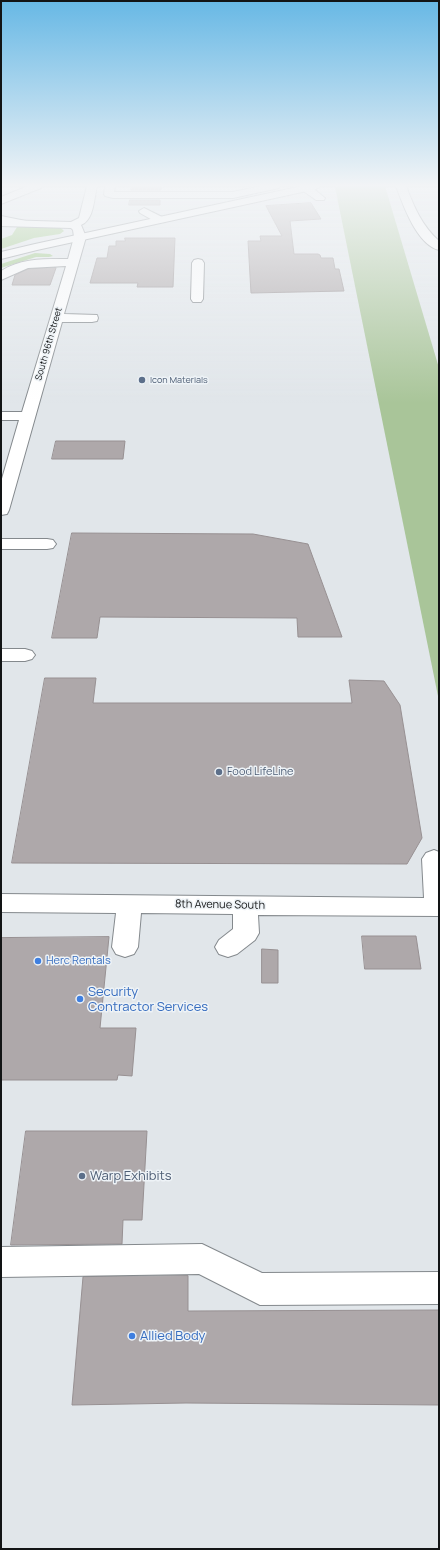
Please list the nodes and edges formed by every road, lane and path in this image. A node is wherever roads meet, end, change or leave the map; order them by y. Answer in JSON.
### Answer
{"nodes":[{"id":1,"x":69,"y":258,"type":"edge"},
{"id":2,"x":73,"y":261,"type":"junction"},
{"id":3,"x":198,"y":264,"type":"dead end"},
{"id":4,"x":1,"y":276,"type":"edge"},
{"id":5,"x":197,"y":299,"type":"dead end"},
{"id":6,"x":57,"y":318,"type":"junction"},
{"id":7,"x":92,"y":318,"type":"dead end"},
{"id":8,"x":1,"y":416,"type":"edge"},
{"id":9,"x":28,"y":416,"type":"junction"},
{"id":10,"x":1,"y":510,"type":"edge"},
{"id":11,"x":1,"y":544,"type":"edge"},
{"id":12,"x":47,"y":544,"type":"dead end"},
{"id":13,"x":1,"y":655,"type":"edge"},
{"id":14,"x":25,"y":656,"type":"dead end"},
{"id":15,"x":434,"y":859,"type":"dead end"},
{"id":16,"x":1,"y":903,"type":"edge"},
{"id":17,"x":129,"y":904,"type":"junction"},
{"id":18,"x":245,"y":905,"type":"junction"},
{"id":19,"x":438,"y":907,"type":"edge"},
{"id":20,"x":125,"y":947,"type":"dead end"},
{"id":21,"x":228,"y":947,"type":"dead end"},
{"id":22,"x":1,"y":1262,"type":"edge"},
{"id":23,"x":439,"y":1288,"type":"edge"}],
"edges":[{"from":1,"to":2,"type":"main road"},
{"from":2,"to":4,"type":"main road"},
{"from":2,"to":6,"type":"main road","name":"South 96th Street"},
{"from":3,"to":5,"type":"main road"},
{"from":6,"to":7,"type":"main road"},
{"from":6,"to":9,"type":"main road","name":"South 96th Street"},
{"from":8,"to":9,"type":"main road"},
{"from":9,"to":10,"type":"main road","name":"South 96th Street"},
{"from":11,"to":12,"type":"main road"},
{"from":13,"to":14,"type":"main road"},
{"from":15,"to":19,"type":"main road"},
{"from":16,"to":17,"type":"main road","name":"8th Avenue South"},
{"from":17,"to":18,"type":"main road","name":"8th Avenue South"},
{"from":17,"to":20,"type":"main road"},
{"from":18,"to":19,"type":"main road","name":"8th Avenue South"},
{"from":18,"to":21,"type":"main road"},
{"from":22,"to":23,"type":"main road"}]}
